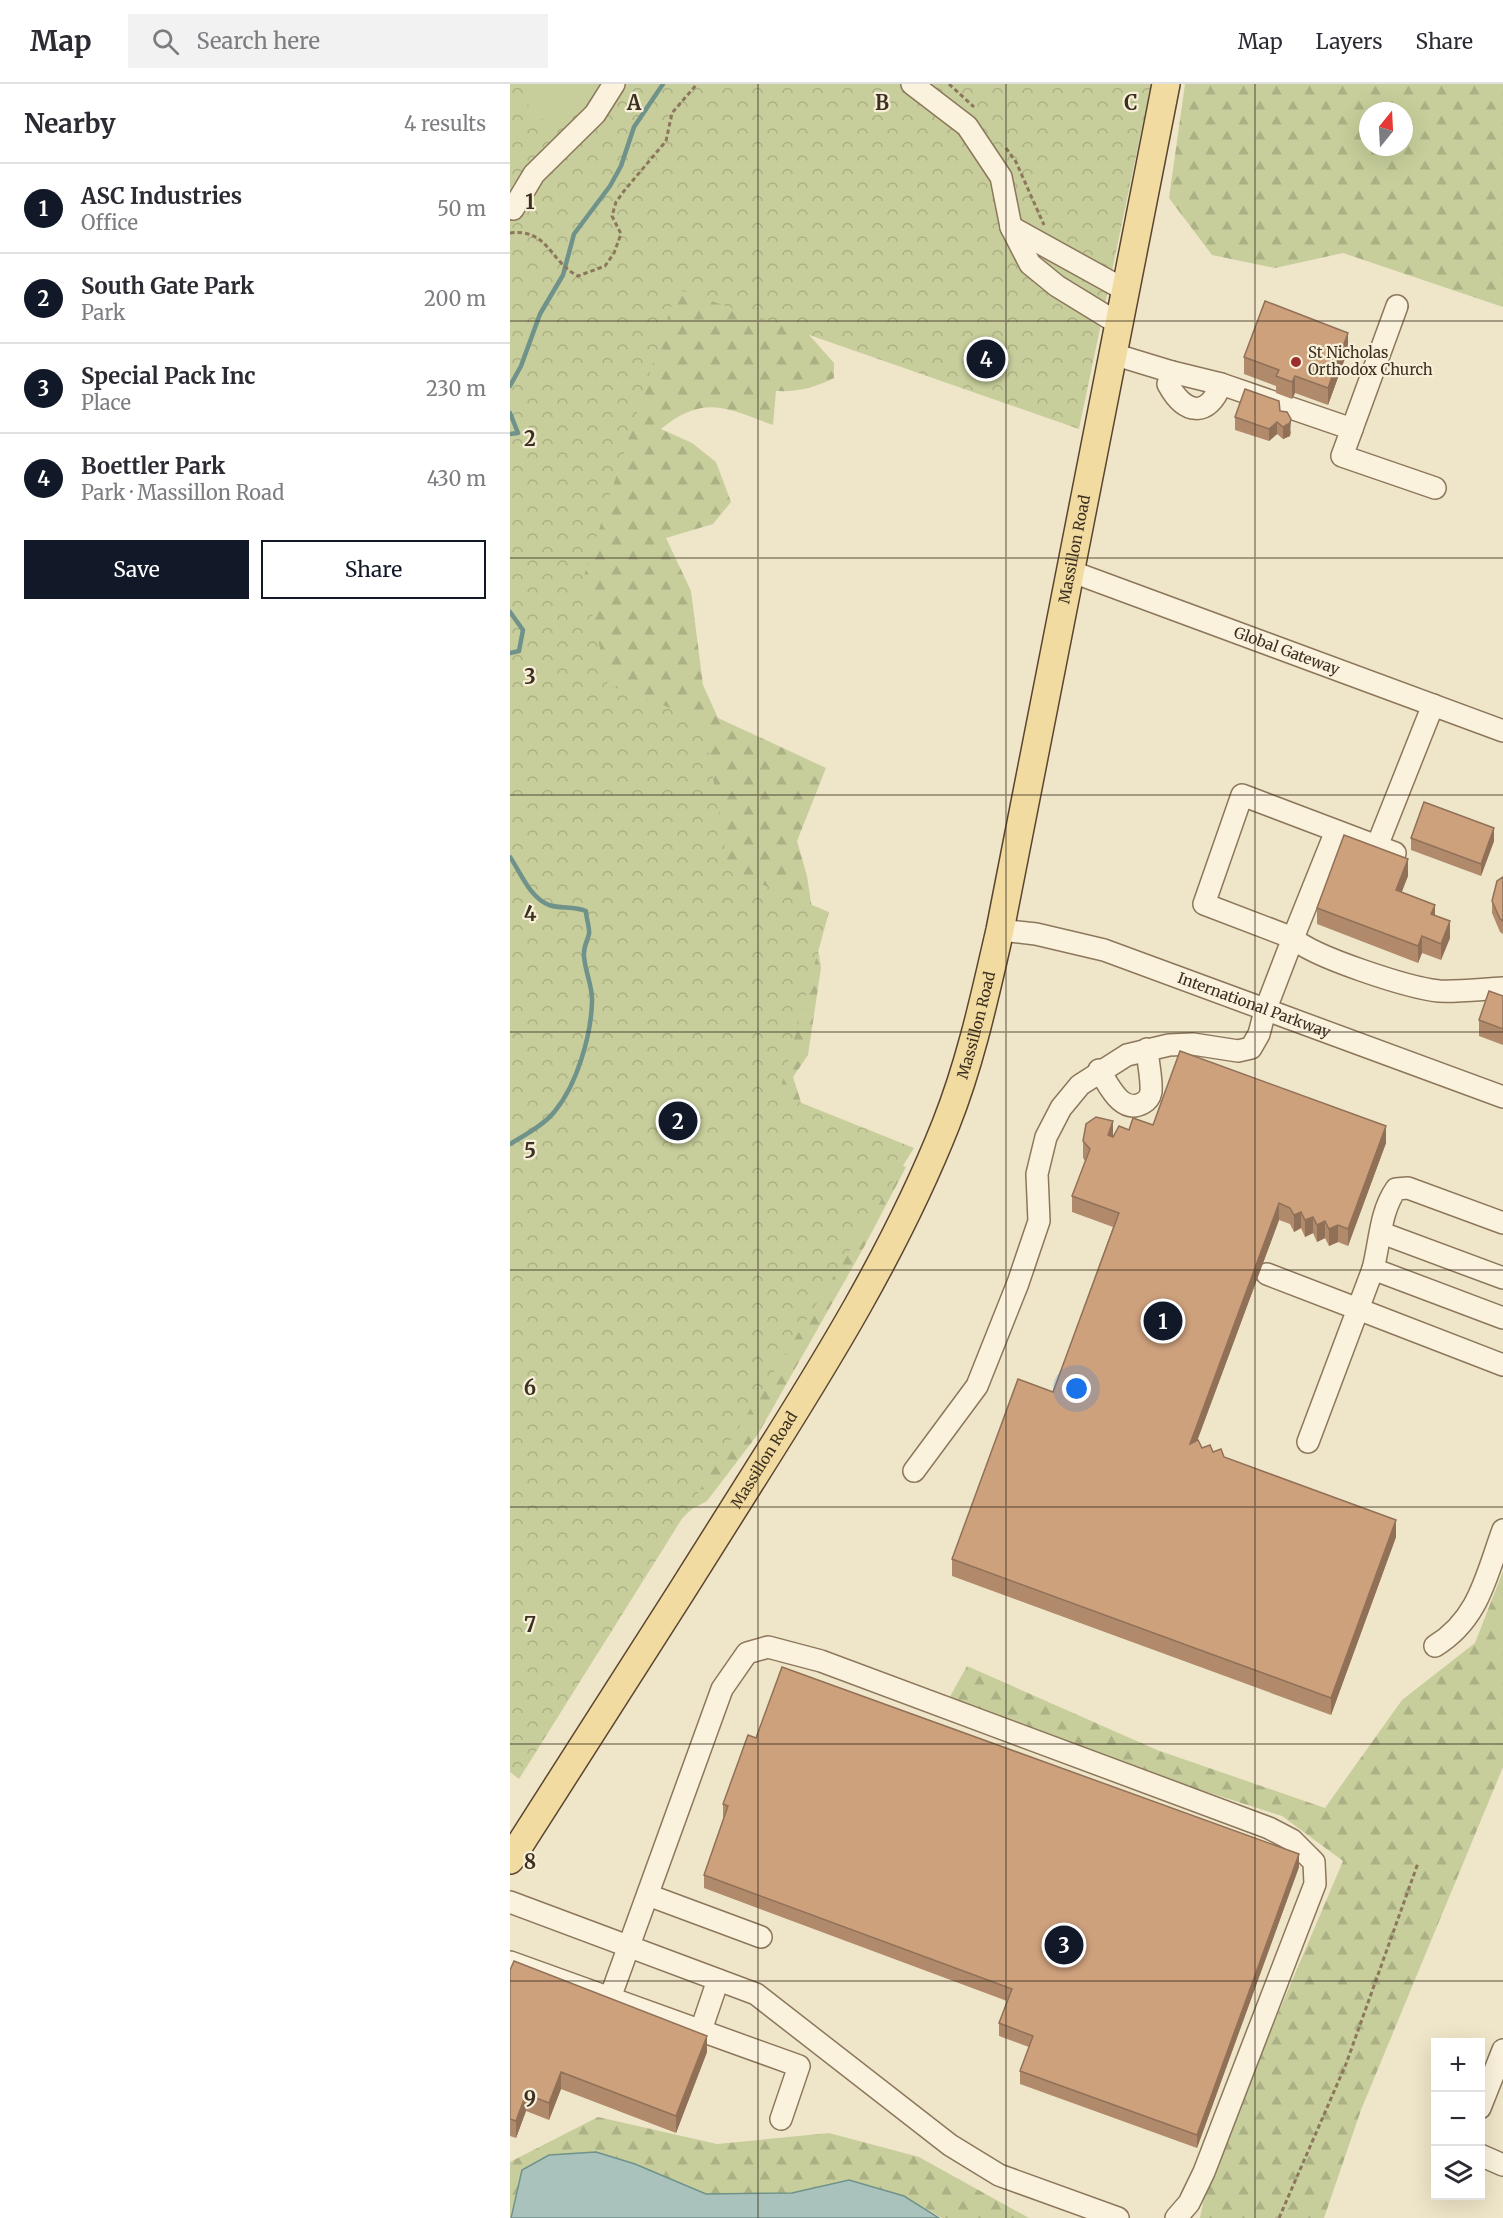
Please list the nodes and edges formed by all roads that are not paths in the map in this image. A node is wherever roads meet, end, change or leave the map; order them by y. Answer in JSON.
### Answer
{"nodes":[{"id":1,"x":614,"y":84,"type":"edge"},
{"id":2,"x":912,"y":84,"type":"edge"},
{"id":3,"x":1166,"y":84,"type":"edge"},
{"id":4,"x":513,"y":209,"type":"dead end"},
{"id":5,"x":1011,"y":226,"type":"junction"},
{"id":6,"x":1125,"y":290,"type":"junction"},
{"id":7,"x":1398,"y":306,"type":"dead end"},
{"id":8,"x":1119,"y":324,"type":"junction"},
{"id":9,"x":1113,"y":354,"type":"junction"},
{"id":10,"x":1172,"y":372,"type":"junction"},
{"id":11,"x":1221,"y":384,"type":"junction"},
{"id":12,"x":1352,"y":429,"type":"junction"},
{"id":13,"x":1435,"y":488,"type":"dead end"},
{"id":14,"x":1070,"y":571,"type":"junction"},
{"id":15,"x":1433,"y":705,"type":"junction"},
{"id":16,"x":1503,"y":731,"type":"edge"},
{"id":17,"x":1336,"y":831,"type":"junction"},
{"id":18,"x":1000,"y":930,"type":"junction"},
{"id":19,"x":1293,"y":938,"type":"junction"},
{"id":20,"x":1503,"y":988,"type":"edge"},
{"id":21,"x":1265,"y":1011,"type":"junction"},
{"id":22,"x":1147,"y":1049,"type":"junction"},
{"id":23,"x":1099,"y":1070,"type":"junction"},
{"id":24,"x":1503,"y":1097,"type":"edge"},
{"id":25,"x":1503,"y":1223,"type":"edge"},
{"id":26,"x":1382,"y":1233,"type":"junction"},
{"id":27,"x":1372,"y":1269,"type":"junction"},
{"id":28,"x":1267,"y":1274,"type":"dead end"},
{"id":29,"x":1503,"y":1278,"type":"edge"},
{"id":30,"x":1358,"y":1309,"type":"junction"},
{"id":31,"x":1503,"y":1318,"type":"edge"},
{"id":32,"x":1503,"y":1365,"type":"edge"},
{"id":33,"x":1308,"y":1442,"type":"dead end"},
{"id":34,"x":914,"y":1472,"type":"dead end"},
{"id":35,"x":1503,"y":1530,"type":"edge"},
{"id":36,"x":1435,"y":1646,"type":"dead end"},
{"id":37,"x":510,"y":1860,"type":"edge"},
{"id":38,"x":648,"y":1894,"type":"junction"},
{"id":39,"x":510,"y":1902,"type":"edge"},
{"id":40,"x":761,"y":1937,"type":"dead end"},
{"id":41,"x":630,"y":1947,"type":"junction"},
{"id":42,"x":510,"y":1962,"type":"edge"},
{"id":43,"x":717,"y":1980,"type":"junction"},
{"id":44,"x":610,"y":1998,"type":"junction"},
{"id":45,"x":700,"y":2030,"type":"junction"},
{"id":46,"x":811,"y":2037,"type":"junction"},
{"id":47,"x":1503,"y":2050,"type":"edge"},
{"id":48,"x":799,"y":2066,"type":"junction"},
{"id":49,"x":1485,"y":2095,"type":"edge"},
{"id":50,"x":781,"y":2119,"type":"dead end"},
{"id":51,"x":1485,"y":2157,"type":"edge"},
{"id":52,"x":1503,"y":2165,"type":"edge"},
{"id":53,"x":1118,"y":2218,"type":"edge"},
{"id":54,"x":1176,"y":2218,"type":"edge"}],
"edges":[{"from":1,"to":4,"type":"street"},
{"from":2,"to":5,"type":"street"},
{"from":3,"to":6,"type":"main road","name":"Massillon Road"},
{"from":5,"to":6,"type":"street"},
{"from":5,"to":8,"type":"street"},
{"from":6,"to":8,"type":"main road","name":"Massillon Road"},
{"from":7,"to":12,"type":"street"},
{"from":8,"to":9,"type":"main road","name":"Massillon Road"},
{"from":9,"to":10,"type":"street"},
{"from":9,"to":14,"type":"main road","name":"Massillon Road"},
{"from":10,"to":11,"type":"street"},
{"from":10,"to":11,"type":"street"},
{"from":11,"to":12,"type":"street"},
{"from":12,"to":13,"type":"street"},
{"from":14,"to":15,"type":"street","name":"Global Gateway"},
{"from":14,"to":18,"type":"main road","name":"Massillon Road"},
{"from":15,"to":16,"type":"street","name":"Global Gateway"},
{"from":15,"to":17,"type":"street"},
{"from":17,"to":19,"type":"street"},
{"from":17,"to":19,"type":"street"},
{"from":18,"to":21,"type":"street","name":"International Parkway"},
{"from":18,"to":37,"type":"main road","name":"Massillon Road"},
{"from":19,"to":20,"type":"street"},
{"from":19,"to":21,"type":"street"},
{"from":21,"to":22,"type":"street"},
{"from":21,"to":24,"type":"street","name":"International Parkway"},
{"from":22,"to":23,"type":"street"},
{"from":22,"to":23,"type":"street"},
{"from":23,"to":34,"type":"street"},
{"from":25,"to":26,"type":"street"},
{"from":26,"to":27,"type":"street"},
{"from":26,"to":29,"type":"street"},
{"from":27,"to":30,"type":"street"},
{"from":27,"to":31,"type":"street"},
{"from":28,"to":30,"type":"street"},
{"from":30,"to":32,"type":"street"},
{"from":30,"to":33,"type":"street"},
{"from":35,"to":36,"type":"street"},
{"from":38,"to":40,"type":"street"},
{"from":38,"to":41,"type":"street"},
{"from":38,"to":54,"type":"street"},
{"from":39,"to":41,"type":"street"},
{"from":41,"to":43,"type":"street"},
{"from":41,"to":44,"type":"street"},
{"from":42,"to":44,"type":"street"},
{"from":43,"to":45,"type":"street"},
{"from":43,"to":46,"type":"street"},
{"from":44,"to":45,"type":"street"},
{"from":45,"to":48,"type":"street"},
{"from":46,"to":48,"type":"street"},
{"from":46,"to":53,"type":"street"},
{"from":47,"to":49,"type":"street"},
{"from":48,"to":50,"type":"street"},
{"from":51,"to":52,"type":"street"}]}
